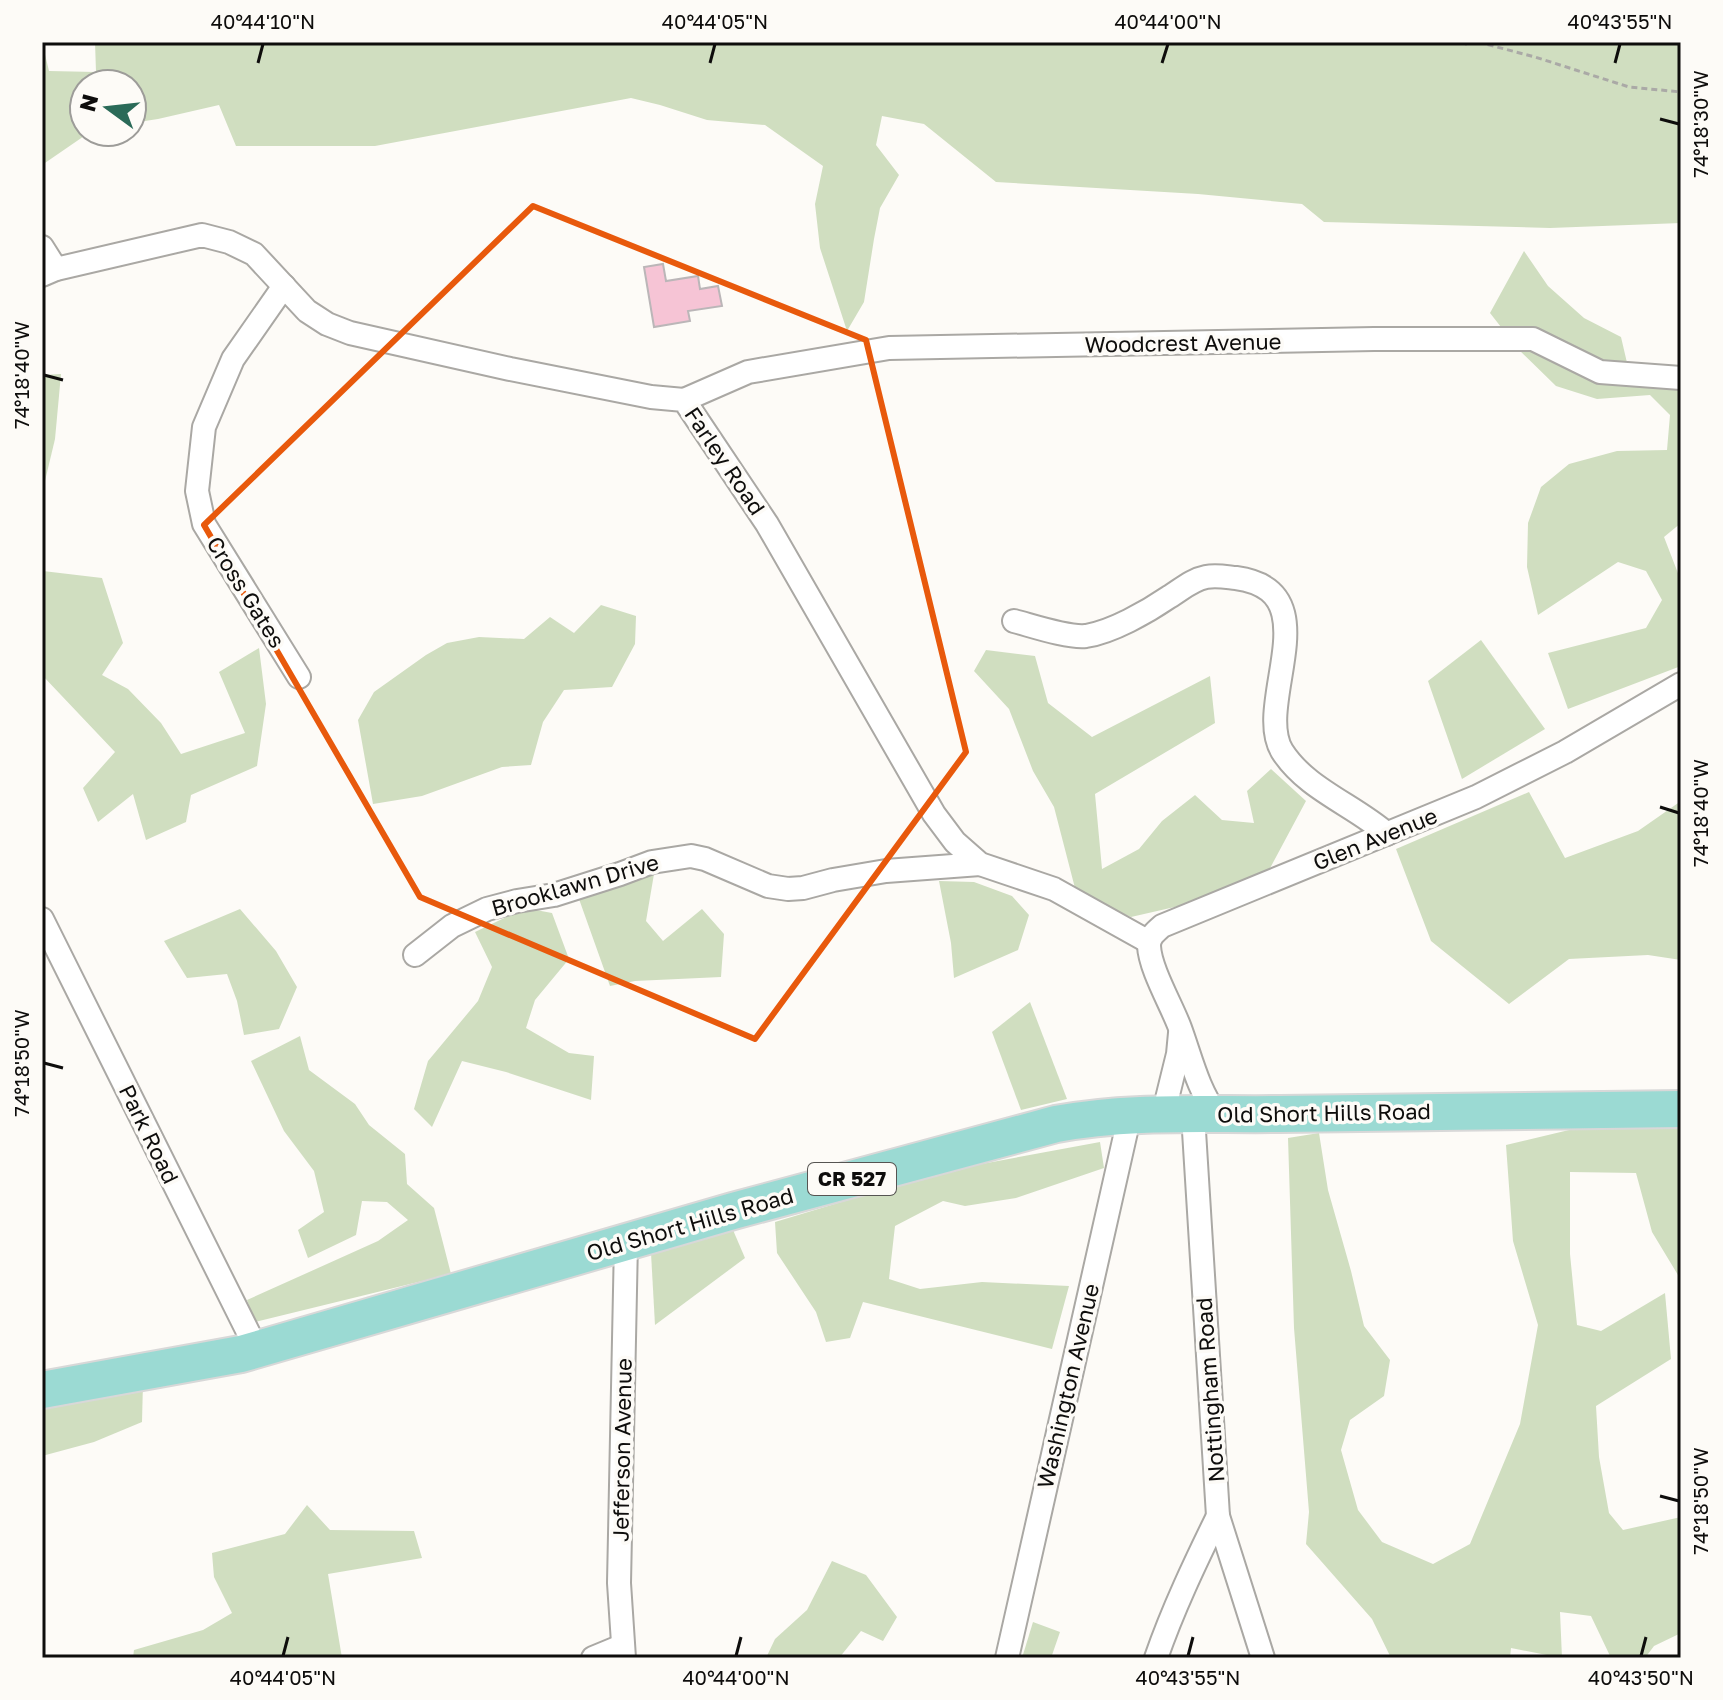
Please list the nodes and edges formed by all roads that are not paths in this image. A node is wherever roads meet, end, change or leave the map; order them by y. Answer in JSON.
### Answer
{"nodes":[{"id":1,"x":42,"y":247,"type":"edge"},
{"id":2,"x":49,"y":272,"type":"edge"},
{"id":3,"x":284,"y":286,"type":"junction"},
{"id":4,"x":1681,"y":378,"type":"edge"},
{"id":5,"x":684,"y":400,"type":"junction"},
{"id":6,"x":1014,"y":621,"type":"dead end"},
{"id":7,"x":299,"y":677,"type":"dead end"},
{"id":8,"x":1681,"y":684,"type":"edge"},
{"id":9,"x":1387,"y":834,"type":"junction"},
{"id":10,"x":980,"y":864,"type":"junction"},
{"id":11,"x":42,"y":919,"type":"edge"},
{"id":12,"x":1149,"y":942,"type":"junction"},
{"id":13,"x":415,"y":955,"type":"dead end"},
{"id":14,"x":1180,"y":1027,"type":"junction"},
{"id":15,"x":1681,"y":1109,"type":"edge"},
{"id":16,"x":1176,"y":1115,"type":"junction"},
{"id":17,"x":626,"y":1242,"type":"junction"},
{"id":18,"x":257,"y":1350,"type":"junction"},
{"id":19,"x":42,"y":1390,"type":"edge"},
{"id":20,"x":1218,"y":1516,"type":"junction"},
{"id":21,"x":623,"y":1652,"type":"edge"},
{"id":22,"x":593,"y":1658,"type":"edge"},
{"id":23,"x":1007,"y":1658,"type":"edge"},
{"id":24,"x":1156,"y":1658,"type":"edge"},
{"id":25,"x":1263,"y":1658,"type":"edge"}],
"edges":[{"from":1,"to":2,"type":"street"},
{"from":2,"to":3,"type":"street","name":"Farley Road"},
{"from":3,"to":5,"type":"street","name":"Farley Road"},
{"from":3,"to":7,"type":"street","name":"Cross Gates"},
{"from":4,"to":5,"type":"street","name":"Woodcrest Avenue"},
{"from":5,"to":10,"type":"street","name":"Farley Road"},
{"from":6,"to":9,"type":"street"},
{"from":8,"to":9,"type":"street","name":"Glen Avenue"},
{"from":9,"to":12,"type":"street","name":"Glen Avenue"},
{"from":10,"to":12,"type":"street","name":"Farley Road"},
{"from":10,"to":13,"type":"street","name":"Brooklawn Drive"},
{"from":11,"to":18,"type":"street","name":"Park Road"},
{"from":12,"to":14,"type":"street"},
{"from":14,"to":16,"type":"street"},
{"from":14,"to":16,"type":"street"},
{"from":15,"to":16,"type":"main road","name":"Old Short Hills Road","number":"CR 527"},
{"from":16,"to":17,"type":"main road","name":"Old Short Hills Road","number":"CR 527"},
{"from":16,"to":20,"type":"street","name":"Nottingham Road"},
{"from":16,"to":23,"type":"street","name":"Washington Avenue"},
{"from":17,"to":18,"type":"main road","name":"Old Short Hills Road","number":"CR 527"},
{"from":17,"to":21,"type":"street","name":"Jefferson Avenue"},
{"from":18,"to":19,"type":"main road","name":"Old Short Hills Road","number":"CR 527"},
{"from":20,"to":24,"type":"street"},
{"from":20,"to":25,"type":"street","name":"Nottingham Road"},
{"from":21,"to":22,"type":"street"}]}
